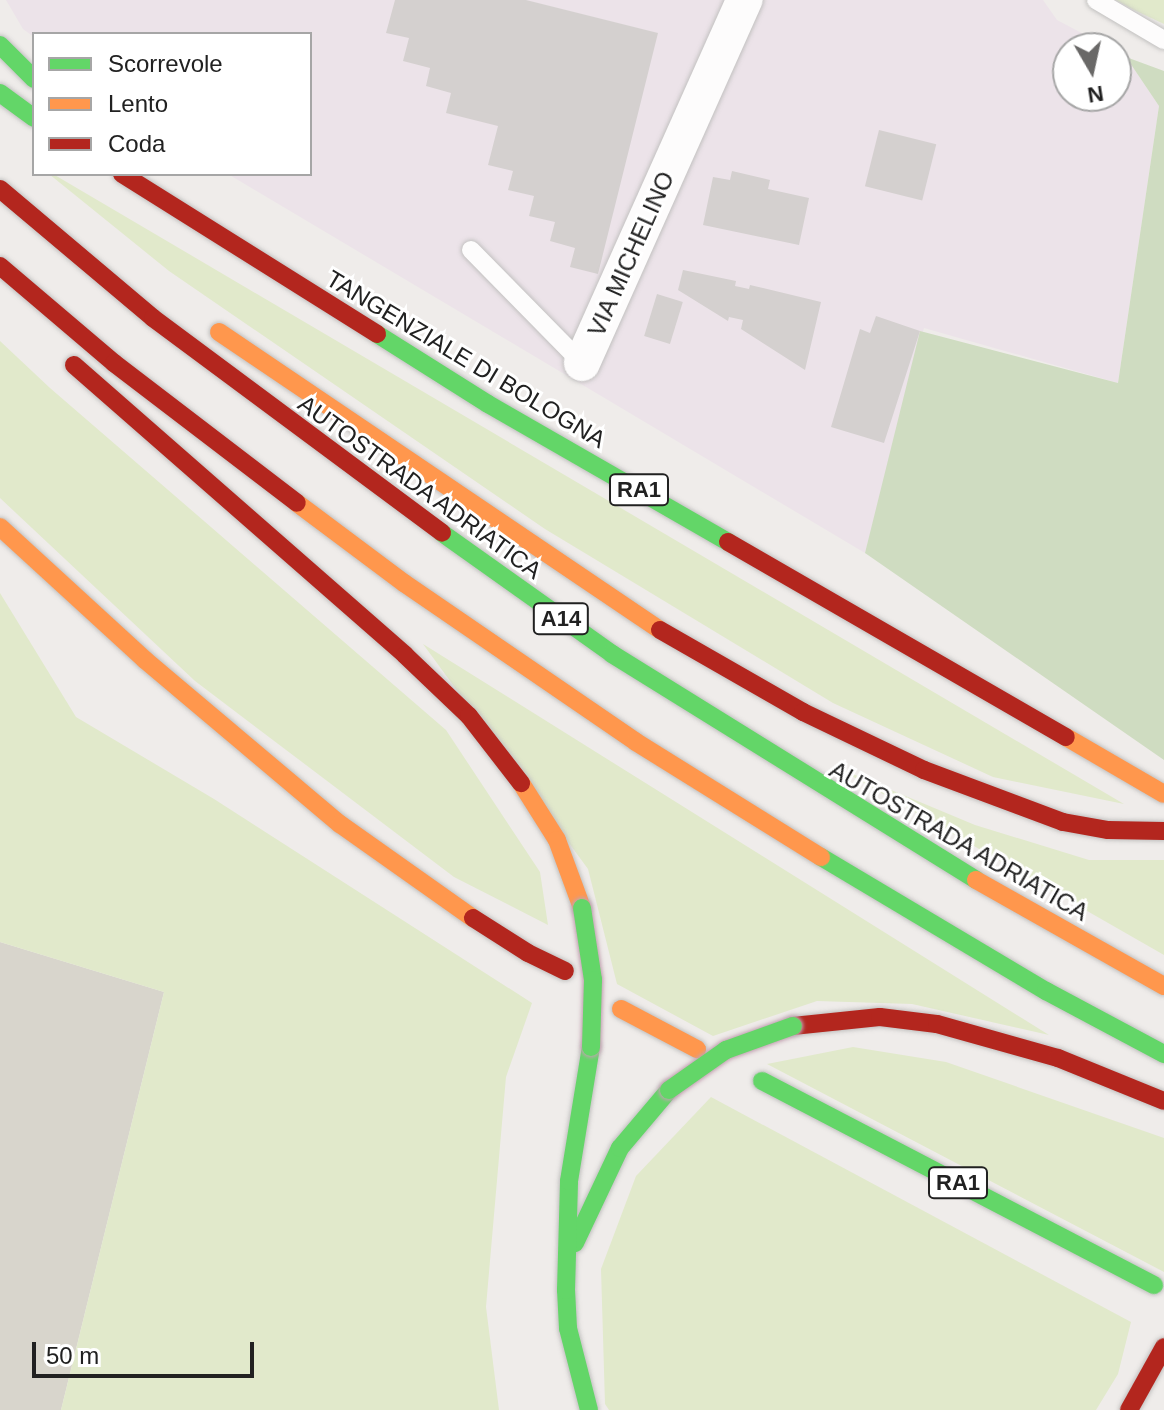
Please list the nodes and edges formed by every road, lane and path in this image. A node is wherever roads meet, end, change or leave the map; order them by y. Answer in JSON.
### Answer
{"nodes":[{"id":1,"x":744,"y":0,"type":"edge"},
{"id":2,"x":1096,"y":0,"type":"edge"},
{"id":3,"x":1164,"y":40,"type":"edge"},
{"id":4,"x":0,"y":45,"type":"edge"},
{"id":5,"x":32,"y":77,"type":"edge"},
{"id":6,"x":0,"y":93,"type":"edge"},
{"id":7,"x":32,"y":117,"type":"edge"},
{"id":8,"x":125,"y":176,"type":"edge"},
{"id":9,"x":153,"y":176,"type":"edge"},
{"id":10,"x":0,"y":188,"type":"edge"},
{"id":11,"x":471,"y":250,"type":"dead end"},
{"id":12,"x":119,"y":264,"type":"dead end"},
{"id":13,"x":0,"y":266,"type":"edge"},
{"id":14,"x":308,"y":293,"type":"junction"},
{"id":15,"x":209,"y":325,"type":"dead end"},
{"id":16,"x":60,"y":351,"type":"dead end"},
{"id":17,"x":582,"y":363,"type":"joint"},
{"id":18,"x":0,"y":527,"type":"edge"},
{"id":19,"x":1164,"y":794,"type":"edge"},
{"id":20,"x":1164,"y":831,"type":"edge"},
{"id":21,"x":565,"y":971,"type":"dead end"},
{"id":22,"x":1164,"y":986,"type":"edge"},
{"id":23,"x":621,"y":1009,"type":"dead end"},
{"id":24,"x":697,"y":1049,"type":"dead end"},
{"id":25,"x":1164,"y":1054,"type":"edge"},
{"id":26,"x":762,"y":1081,"type":"dead end"},
{"id":27,"x":1164,"y":1101,"type":"edge"},
{"id":28,"x":568,"y":1259,"type":"junction"},
{"id":29,"x":1154,"y":1285,"type":"dead end"},
{"id":30,"x":1164,"y":1347,"type":"edge"},
{"id":31,"x":589,"y":1410,"type":"edge"},
{"id":32,"x":1129,"y":1410,"type":"edge"}],
"edges":[{"from":1,"to":17,"type":"street","name":"VIA MICHELINO"},
{"from":2,"to":3,"type":"lane"},
{"from":4,"to":5,"type":"highway"},
{"from":6,"to":7,"type":"highway"},
{"from":8,"to":14,"type":"highway","name":"TANGENZIALE DI BOLOGNA","number":"RA1"},
{"from":9,"to":14,"type":"highway"},
{"from":10,"to":12,"type":"highway"},
{"from":10,"to":22,"type":"highway","name":"AUTOSTRADA ADRIATICA","number":"A14"},
{"from":11,"to":17,"type":"lane","name":"VIA MICHELINO"},
{"from":13,"to":25,"type":"highway","number":"A14"},
{"from":14,"to":19,"type":"highway","name":"TANGENZIALE DI BOLOGNA","number":"RA1"},
{"from":15,"to":20,"type":"highway"},
{"from":16,"to":28,"type":"highway","bridge":true},
{"from":18,"to":21,"type":"highway"},
{"from":23,"to":24,"type":"highway"},
{"from":26,"to":29,"type":"highway","number":"RA1"},
{"from":27,"to":28,"type":"highway","bridge":true},
{"from":28,"to":31,"type":"highway"},
{"from":30,"to":32,"type":"highway"}]}
